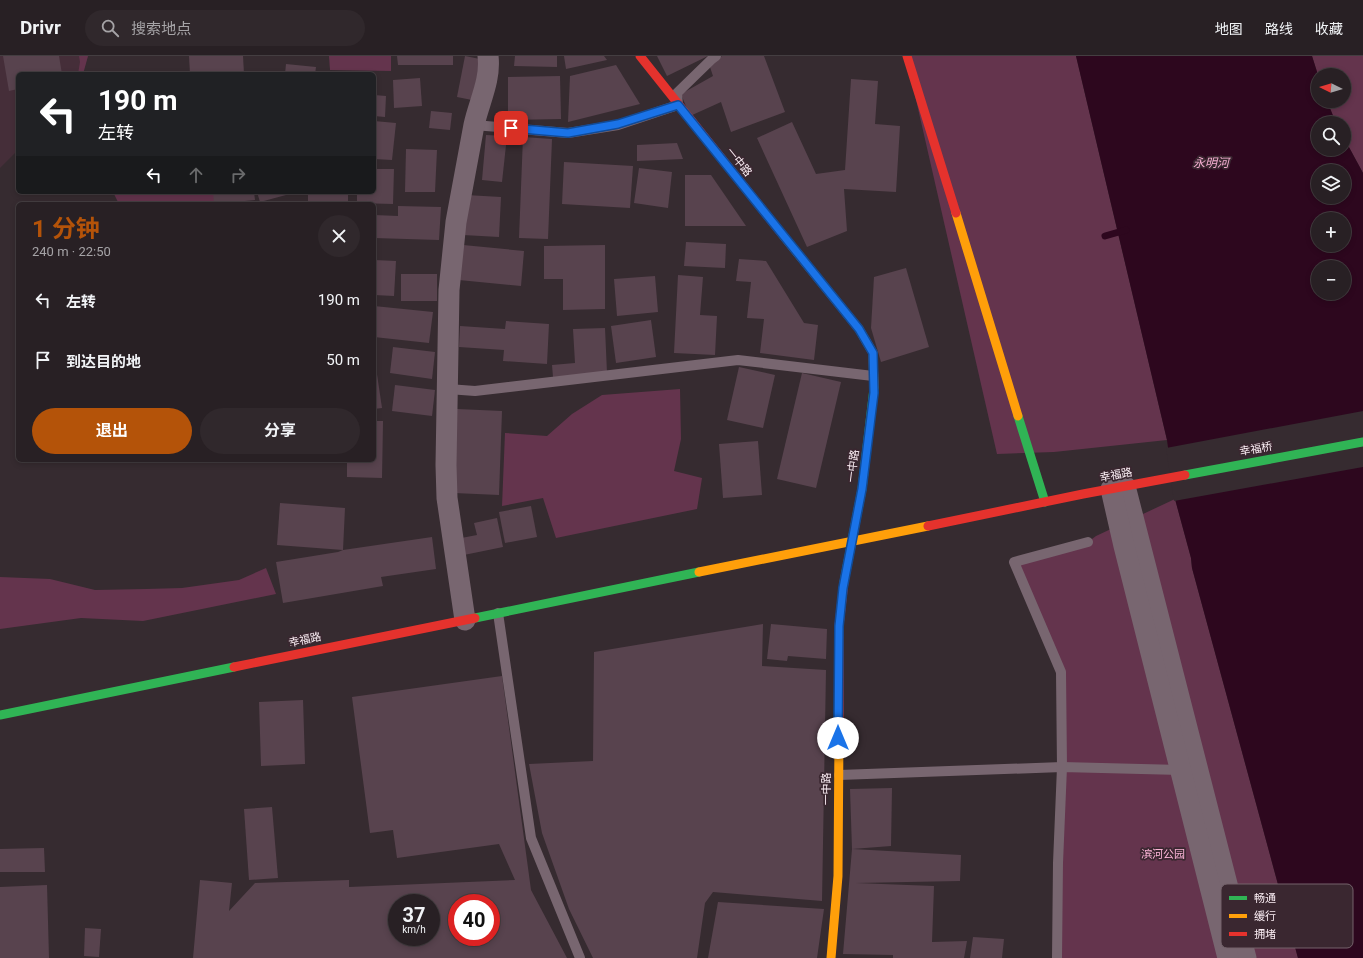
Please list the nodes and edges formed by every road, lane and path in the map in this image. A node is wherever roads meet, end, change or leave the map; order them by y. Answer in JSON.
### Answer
{"nodes":[{"id":1,"x":488,"y":56,"type":"edge"},
{"id":2,"x":640,"y":56,"type":"edge"},
{"id":3,"x":716,"y":56,"type":"edge"},
{"id":4,"x":907,"y":56,"type":"edge"},
{"id":5,"x":678,"y":105,"type":"junction"},
{"id":6,"x":474,"y":125,"type":"junction"},
{"id":7,"x":873,"y":376,"type":"junction"},
{"id":8,"x":448,"y":389,"type":"junction"},
{"id":9,"x":1363,"y":442,"type":"edge"},
{"id":10,"x":1154,"y":481,"type":"joint"},
{"id":11,"x":1118,"y":487,"type":"junction"},
{"id":12,"x":1045,"y":502,"type":"junction"},
{"id":13,"x":852,"y":541,"type":"junction"},
{"id":14,"x":1088,"y":542,"type":"dead end"},
{"id":15,"x":498,"y":613,"type":"junction"},
{"id":16,"x":465,"y":620,"type":"junction"},
{"id":17,"x":0,"y":715,"type":"edge"},
{"id":18,"x":1062,"y":767,"type":"junction"},
{"id":19,"x":1181,"y":770,"type":"junction"},
{"id":20,"x":838,"y":775,"type":"junction"},
{"id":21,"x":1226,"y":884,"type":"edge"},
{"id":22,"x":1221,"y":930,"type":"edge"},
{"id":23,"x":1226,"y":948,"type":"edge"},
{"id":24,"x":1243,"y":948,"type":"edge"},
{"id":25,"x":580,"y":958,"type":"edge"},
{"id":26,"x":831,"y":958,"type":"edge"},
{"id":27,"x":1057,"y":958,"type":"edge"},
{"id":28,"x":1228,"y":958,"type":"edge"},
{"id":29,"x":1246,"y":958,"type":"edge"}],
"edges":[{"from":1,"to":6,"type":"street"},
{"from":2,"to":5,"type":"main road","name":"一中路"},
{"from":3,"to":5,"type":"lane"},
{"from":4,"to":12,"type":"main road"},
{"from":5,"to":6,"type":"lane"},
{"from":5,"to":7,"type":"main road","name":"一中路"},
{"from":6,"to":8,"type":"street"},
{"from":7,"to":8,"type":"lane"},
{"from":7,"to":13,"type":"main road","name":"一中路"},
{"from":8,"to":16,"type":"street"},
{"from":9,"to":10,"type":"main road","name":"幸福桥"},
{"from":10,"to":11,"type":"main road","name":"幸福路"},
{"from":11,"to":12,"type":"main road","name":"幸福路"},
{"from":11,"to":19,"type":"street"},
{"from":11,"to":21,"type":"street"},
{"from":12,"to":13,"type":"main road","name":"幸福路"},
{"from":13,"to":15,"type":"main road","name":"幸福路"},
{"from":13,"to":20,"type":"main road","name":"一中路"},
{"from":14,"to":18,"type":"lane"},
{"from":15,"to":16,"type":"main road","name":"幸福路"},
{"from":15,"to":25,"type":"lane"},
{"from":16,"to":17,"type":"main road","name":"幸福路"},
{"from":18,"to":19,"type":"lane"},
{"from":18,"to":20,"type":"lane"},
{"from":18,"to":27,"type":"lane"},
{"from":19,"to":22,"type":"street"},
{"from":20,"to":26,"type":"main road","name":"一中路"},
{"from":23,"to":28,"type":"street"},
{"from":24,"to":29,"type":"street"}]}
